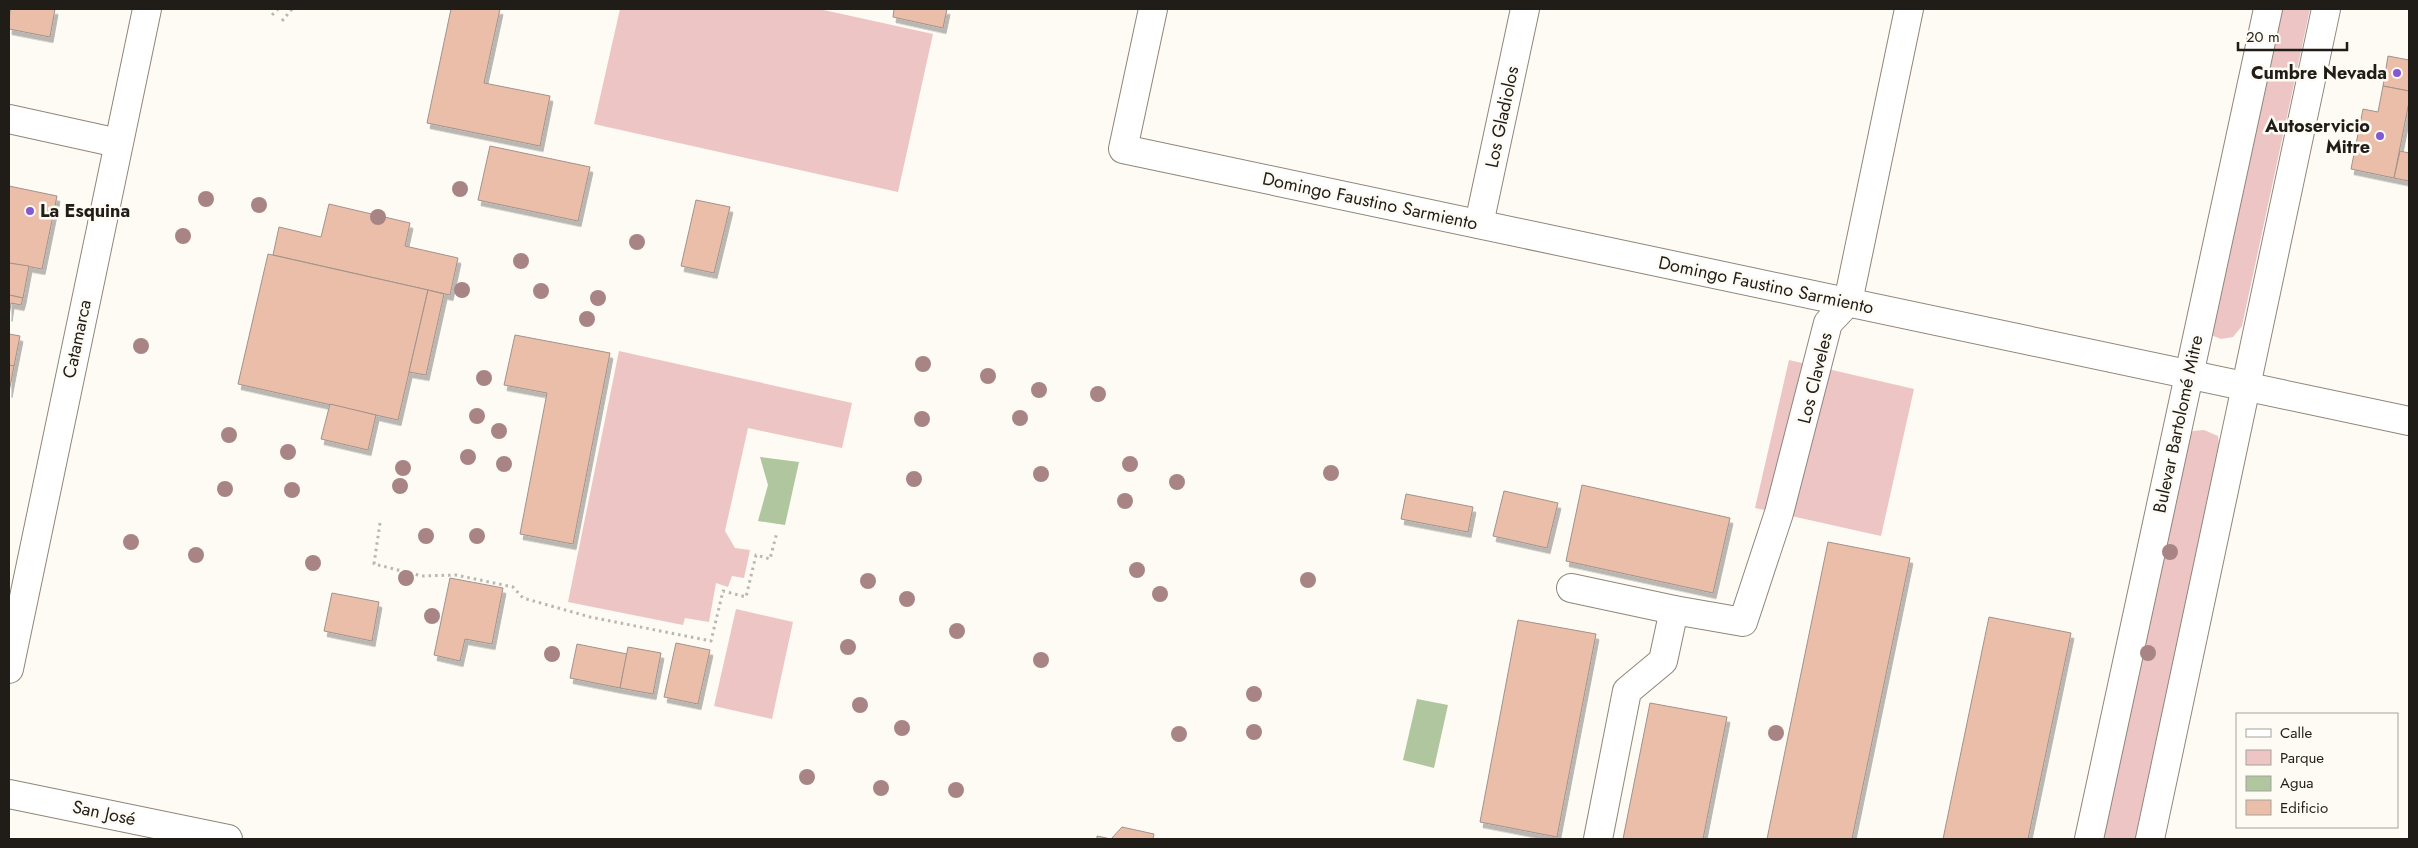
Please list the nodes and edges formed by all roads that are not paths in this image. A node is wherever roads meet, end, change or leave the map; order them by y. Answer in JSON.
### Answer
{"nodes":[{"id":1,"x":147,"y":9,"type":"edge"},
{"id":2,"x":1153,"y":9,"type":"edge"},
{"id":3,"x":1526,"y":9,"type":"edge"},
{"id":4,"x":1909,"y":9,"type":"edge"},
{"id":5,"x":2268,"y":9,"type":"edge"},
{"id":6,"x":2326,"y":9,"type":"edge"},
{"id":7,"x":9,"y":119,"type":"edge"},
{"id":8,"x":118,"y":143,"type":"junction"},
{"id":9,"x":1479,"y":224,"type":"junction"},
{"id":10,"x":1848,"y":302,"type":"junction"},
{"id":11,"x":2189,"y":374,"type":"junction"},
{"id":12,"x":2246,"y":386,"type":"junction"},
{"id":13,"x":2409,"y":421,"type":"edge"},
{"id":14,"x":1571,"y":588,"type":"dead end"},
{"id":15,"x":1674,"y":610,"type":"junction"},
{"id":16,"x":9,"y":669,"type":"edge"},
{"id":17,"x":9,"y":794,"type":"edge"},
{"id":18,"x":228,"y":839,"type":"edge"},
{"id":19,"x":1598,"y":839,"type":"edge"},
{"id":20,"x":2089,"y":839,"type":"edge"},
{"id":21,"x":2150,"y":839,"type":"edge"}],
"edges":[{"from":1,"to":8,"type":"street","name":"Catamarca"},
{"from":2,"to":9,"type":"street","name":"Domingo Faustino Sarmiento"},
{"from":3,"to":9,"type":"street","name":"Los Gladiolos"},
{"from":4,"to":10,"type":"street"},
{"from":5,"to":11,"type":"street","name":"Bulevar Bartolomé Mitre"},
{"from":6,"to":12,"type":"street"},
{"from":7,"to":8,"type":"street"},
{"from":8,"to":16,"type":"street","name":"Catamarca"},
{"from":9,"to":10,"type":"street","name":"Domingo Faustino Sarmiento"},
{"from":10,"to":11,"type":"street","name":"Domingo Faustino Sarmiento"},
{"from":10,"to":15,"type":"street","name":"Los Claveles"},
{"from":11,"to":12,"type":"street","name":"Domingo Faustino Sarmiento"},
{"from":11,"to":20,"type":"street","name":"Bulevar Bartolomé Mitre"},
{"from":12,"to":13,"type":"street","name":"Domingo Faustino Sarmiento"},
{"from":12,"to":21,"type":"street"},
{"from":14,"to":15,"type":"street"},
{"from":15,"to":19,"type":"street"},
{"from":17,"to":18,"type":"street","name":"San José"}]}
